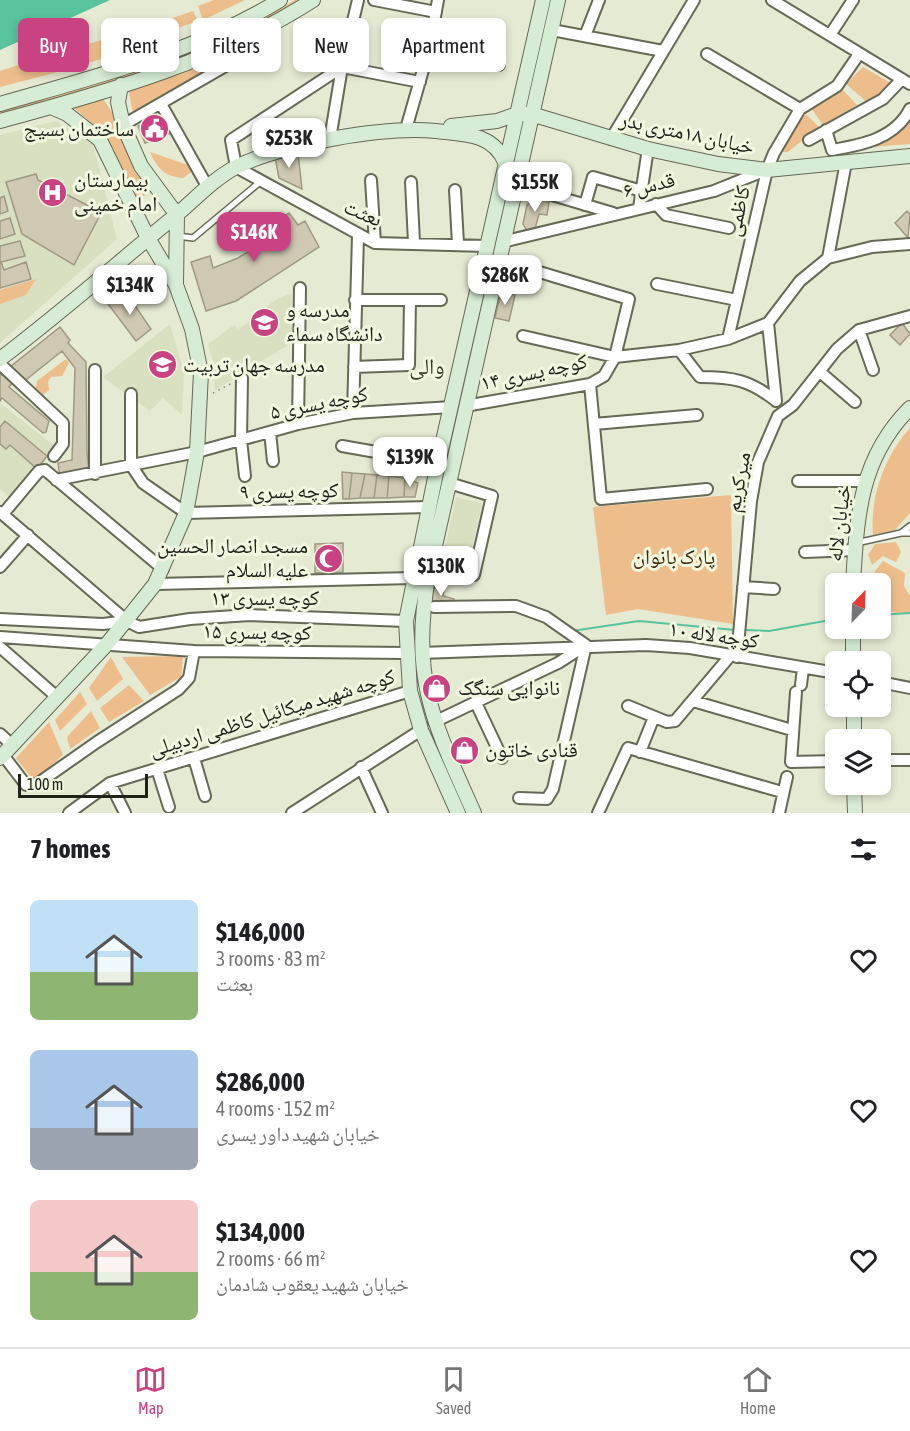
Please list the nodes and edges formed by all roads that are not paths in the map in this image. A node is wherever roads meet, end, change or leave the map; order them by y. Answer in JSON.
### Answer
{"nodes":[{"id":1,"x":280,"y":0,"type":"edge"},
{"id":2,"x":313,"y":0,"type":"edge"},
{"id":3,"x":358,"y":0,"type":"edge"},
{"id":4,"x":374,"y":0,"type":"edge"},
{"id":5,"x":438,"y":0,"type":"edge"},
{"id":6,"x":543,"y":0,"type":"edge"},
{"id":7,"x":558,"y":0,"type":"edge"},
{"id":8,"x":599,"y":0,"type":"edge"},
{"id":9,"x":694,"y":0,"type":"edge"},
{"id":10,"x":772,"y":0,"type":"edge"},
{"id":11,"x":853,"y":0,"type":"edge"},
{"id":12,"x":436,"y":12,"type":"junction"},
{"id":13,"x":354,"y":18,"type":"edge"},
{"id":14,"x":435,"y":18,"type":"edge"},
{"id":15,"x":552,"y":30,"type":"junction"},
{"id":16,"x":830,"y":35,"type":"junction"},
{"id":17,"x":585,"y":36,"type":"junction"},
{"id":18,"x":663,"y":51,"type":"junction"},
{"id":19,"x":707,"y":54,"type":"dead end"},
{"id":20,"x":859,"y":54,"type":"junction"},
{"id":21,"x":216,"y":72,"type":"edge"},
{"id":22,"x":334,"y":72,"type":"edge"},
{"id":23,"x":341,"y":72,"type":"edge"},
{"id":24,"x":368,"y":72,"type":"edge"},
{"id":25,"x":423,"y":72,"type":"edge"},
{"id":26,"x":906,"y":81,"type":"edge"},
{"id":27,"x":420,"y":82,"type":"junction"},
{"id":28,"x":121,"y":85,"type":"junction"},
{"id":29,"x":0,"y":104,"type":"edge"},
{"id":30,"x":161,"y":104,"type":"junction"},
{"id":31,"x":51,"y":107,"type":"junction"},
{"id":32,"x":800,"y":109,"type":"junction"},
{"id":33,"x":910,"y":109,"type":"edge"},
{"id":34,"x":524,"y":114,"type":"junction"},
{"id":35,"x":0,"y":121,"type":"edge"},
{"id":36,"x":123,"y":125,"type":"junction"},
{"id":37,"x":411,"y":129,"type":"junction"},
{"id":38,"x":826,"y":130,"type":"junction"},
{"id":39,"x":330,"y":139,"type":"junction"},
{"id":40,"x":611,"y":139,"type":"junction"},
{"id":41,"x":809,"y":140,"type":"dead end"},
{"id":42,"x":647,"y":156,"type":"dead end"},
{"id":43,"x":910,"y":156,"type":"edge"},
{"id":44,"x":505,"y":162,"type":"junction"},
{"id":45,"x":846,"y":162,"type":"junction"},
{"id":46,"x":236,"y":167,"type":"junction"},
{"id":47,"x":767,"y":170,"type":"junction"},
{"id":48,"x":371,"y":180,"type":"dead end"},
{"id":49,"x":260,"y":182,"type":"junction"},
{"id":50,"x":411,"y":182,"type":"dead end"},
{"id":51,"x":515,"y":184,"type":"junction"},
{"id":52,"x":207,"y":186,"type":"junction"},
{"id":53,"x":455,"y":190,"type":"dead end"},
{"id":54,"x":642,"y":191,"type":"junction"},
{"id":55,"x":656,"y":204,"type":"junction"},
{"id":56,"x":585,"y":205,"type":"junction"},
{"id":57,"x":639,"y":207,"type":"junction"},
{"id":58,"x":614,"y":213,"type":"junction"},
{"id":59,"x":177,"y":214,"type":"junction"},
{"id":60,"x":729,"y":228,"type":"dead end"},
{"id":61,"x":177,"y":236,"type":"junction"},
{"id":62,"x":358,"y":236,"type":"junction"},
{"id":63,"x":148,"y":238,"type":"junction"},
{"id":64,"x":414,"y":242,"type":"junction"},
{"id":65,"x":502,"y":242,"type":"junction"},
{"id":66,"x":375,"y":243,"type":"junction"},
{"id":67,"x":458,"y":244,"type":"junction"},
{"id":68,"x":910,"y":244,"type":"edge"},
{"id":69,"x":487,"y":246,"type":"junction"},
{"id":70,"x":828,"y":258,"type":"junction"},
{"id":71,"x":536,"y":271,"type":"road end"},
{"id":72,"x":657,"y":284,"type":"dead end"},
{"id":73,"x":176,"y":285,"type":"junction"},
{"id":74,"x":300,"y":288,"type":"dead end"},
{"id":75,"x":355,"y":300,"type":"junction"},
{"id":76,"x":410,"y":300,"type":"junction"},
{"id":77,"x":441,"y":300,"type":"dead end"},
{"id":78,"x":737,"y":300,"type":"junction"},
{"id":79,"x":910,"y":316,"type":"edge"},
{"id":80,"x":768,"y":324,"type":"junction"},
{"id":81,"x":859,"y":330,"type":"junction"},
{"id":82,"x":523,"y":336,"type":"dead end"},
{"id":83,"x":728,"y":339,"type":"junction"},
{"id":84,"x":679,"y":350,"type":"junction"},
{"id":85,"x":615,"y":357,"type":"junction"},
{"id":86,"x":0,"y":359,"type":"edge"},
{"id":87,"x":0,"y":364,"type":"edge"},
{"id":88,"x":354,"y":367,"type":"junction"},
{"id":89,"x":95,"y":370,"type":"dead end"},
{"id":90,"x":873,"y":370,"type":"dead end"},
{"id":91,"x":820,"y":372,"type":"junction"},
{"id":92,"x":242,"y":378,"type":"dead end"},
{"id":93,"x":590,"y":384,"type":"junction"},
{"id":94,"x":131,"y":394,"type":"dead end"},
{"id":95,"x":776,"y":400,"type":"junction"},
{"id":96,"x":855,"y":402,"type":"dead end"},
{"id":97,"x":458,"y":407,"type":"junction"},
{"id":98,"x":910,"y":408,"type":"edge"},
{"id":99,"x":353,"y":413,"type":"junction"},
{"id":100,"x":697,"y":415,"type":"dead end"},
{"id":101,"x":777,"y":416,"type":"junction"},
{"id":102,"x":298,"y":424,"type":"junction"},
{"id":103,"x":594,"y":424,"type":"junction"},
{"id":104,"x":270,"y":432,"type":"junction"},
{"id":105,"x":241,"y":440,"type":"junction"},
{"id":106,"x":342,"y":446,"type":"dead end"},
{"id":107,"x":197,"y":452,"type":"junction"},
{"id":108,"x":54,"y":456,"type":"dead end"},
{"id":109,"x":273,"y":461,"type":"dead end"},
{"id":110,"x":438,"y":463,"type":"junction"},
{"id":111,"x":131,"y":465,"type":"junction"},
{"id":112,"x":95,"y":474,"type":"junction"},
{"id":113,"x":245,"y":476,"type":"dead end"},
{"id":114,"x":56,"y":480,"type":"junction"},
{"id":115,"x":798,"y":481,"type":"dead end"},
{"id":116,"x":864,"y":481,"type":"junction"},
{"id":117,"x":449,"y":483,"type":"junction"},
{"id":118,"x":707,"y":489,"type":"dead end"},
{"id":119,"x":429,"y":507,"type":"junction"},
{"id":120,"x":2,"y":513,"type":"edge"},
{"id":121,"x":186,"y":513,"type":"junction"},
{"id":122,"x":910,"y":526,"type":"edge"},
{"id":123,"x":901,"y":532,"type":"junction"},
{"id":124,"x":910,"y":533,"type":"edge"},
{"id":125,"x":28,"y":536,"type":"junction"},
{"id":126,"x":855,"y":547,"type":"junction"},
{"id":127,"x":805,"y":552,"type":"dead end"},
{"id":128,"x":0,"y":567,"type":"edge"},
{"id":129,"x":163,"y":569,"type":"junction"},
{"id":130,"x":854,"y":573,"type":"edge"},
{"id":131,"x":474,"y":575,"type":"dead end"},
{"id":132,"x":413,"y":578,"type":"junction"},
{"id":133,"x":155,"y":584,"type":"junction"},
{"id":134,"x":743,"y":587,"type":"junction"},
{"id":135,"x":774,"y":589,"type":"dead end"},
{"id":136,"x":434,"y":607,"type":"dead end"},
{"id":137,"x":0,"y":611,"type":"edge"},
{"id":138,"x":0,"y":619,"type":"edge"},
{"id":139,"x":12,"y":620,"type":"junction"},
{"id":140,"x":127,"y":621,"type":"junction"},
{"id":141,"x":406,"y":621,"type":"junction"},
{"id":142,"x":0,"y":637,"type":"edge"},
{"id":143,"x":107,"y":644,"type":"junction"},
{"id":144,"x":586,"y":645,"type":"junction"},
{"id":145,"x":0,"y":647,"type":"edge"},
{"id":146,"x":194,"y":651,"type":"junction"},
{"id":147,"x":414,"y":653,"type":"junction"},
{"id":148,"x":733,"y":657,"type":"junction"},
{"id":149,"x":803,"y":668,"type":"junction"},
{"id":150,"x":825,"y":671,"type":"edge"},
{"id":151,"x":891,"y":684,"type":"edge"},
{"id":152,"x":910,"y":688,"type":"edge"},
{"id":153,"x":410,"y":691,"type":"junction"},
{"id":154,"x":57,"y":697,"type":"junction"},
{"id":155,"x":693,"y":701,"type":"junction"},
{"id":156,"x":476,"y":703,"type":"junction"},
{"id":157,"x":628,"y":706,"type":"dead end"},
{"id":158,"x":654,"y":717,"type":"junction"},
{"id":159,"x":434,"y":722,"type":"junction"},
{"id":160,"x":421,"y":730,"type":"junction"},
{"id":161,"x":792,"y":730,"type":"junction"},
{"id":162,"x":0,"y":734,"type":"edge"},
{"id":163,"x":5,"y":752,"type":"edge"},
{"id":164,"x":640,"y":752,"type":"junction"},
{"id":165,"x":194,"y":758,"type":"junction"},
{"id":166,"x":502,"y":758,"type":"dead end"},
{"id":167,"x":891,"y":760,"type":"edge"},
{"id":168,"x":910,"y":760,"type":"edge"},
{"id":169,"x":825,"y":761,"type":"edge"},
{"id":170,"x":361,"y":767,"type":"junction"},
{"id":171,"x":156,"y":769,"type":"junction"},
{"id":172,"x":787,"y":777,"type":"dead end"},
{"id":173,"x":110,"y":783,"type":"junction"},
{"id":174,"x":782,"y":792,"type":"junction"},
{"id":175,"x":854,"y":795,"type":"edge"},
{"id":176,"x":205,"y":796,"type":"dead end"},
{"id":177,"x":519,"y":798,"type":"dead end"},
{"id":178,"x":169,"y":807,"type":"dead end"},
{"id":179,"x":69,"y":813,"type":"edge"},
{"id":180,"x":125,"y":813,"type":"edge"},
{"id":181,"x":292,"y":813,"type":"edge"},
{"id":182,"x":382,"y":813,"type":"edge"},
{"id":183,"x":458,"y":813,"type":"edge"},
{"id":184,"x":474,"y":813,"type":"edge"},
{"id":185,"x":598,"y":813,"type":"edge"},
{"id":186,"x":778,"y":813,"type":"edge"},
{"id":187,"x":855,"y":813,"type":"edge"}],
"edges":[{"from":1,"to":29,"type":"street"},
{"from":2,"to":28,"type":"street"},
{"from":3,"to":13,"type":"street"},
{"from":4,"to":12,"type":"street"},
{"from":5,"to":12,"type":"street"},
{"from":6,"to":34,"type":"street"},
{"from":7,"to":15,"type":"street"},
{"from":8,"to":17,"type":"street"},
{"from":9,"to":18,"type":"street"},
{"from":10,"to":16,"type":"street"},
{"from":11,"to":16,"type":"street"},
{"from":12,"to":14,"type":"street"},
{"from":15,"to":17,"type":"street"},
{"from":15,"to":34,"type":"street"},
{"from":16,"to":20,"type":"street"},
{"from":17,"to":18,"type":"street"},
{"from":18,"to":40,"type":"street"},
{"from":19,"to":32,"type":"street"},
{"from":20,"to":26,"type":"street"},
{"from":20,"to":32,"type":"street","name":"کاظمی"},
{"from":21,"to":30,"type":"street"},
{"from":22,"to":46,"type":"street"},
{"from":23,"to":39,"type":"street"},
{"from":24,"to":27,"type":"street"},
{"from":25,"to":27,"type":"street"},
{"from":26,"to":38,"type":"street"},
{"from":27,"to":37,"type":"street"},
{"from":28,"to":31,"type":"street"},
{"from":28,"to":36,"type":"street"},
{"from":30,"to":36,"type":"street"},
{"from":30,"to":52,"type":"street"},
{"from":31,"to":35,"type":"street"},
{"from":31,"to":63,"type":"street"},
{"from":32,"to":47,"type":"street","name":"کاظمی"},
{"from":33,"to":38,"type":"street"},
{"from":34,"to":37,"type":"street"},
{"from":34,"to":40,"type":"street","name":"خیابان ۱۸متری بدر"},
{"from":34,"to":44,"type":"street"},
{"from":34,"to":51,"type":"street"},
{"from":36,"to":59,"type":"street"},
{"from":37,"to":39,"type":"street"},
{"from":37,"to":44,"type":"street"},
{"from":38,"to":41,"type":"street"},
{"from":39,"to":46,"type":"street"},
{"from":40,"to":47,"type":"street","name":"خیابان ۱۸متری بدر"},
{"from":42,"to":54,"type":"street"},
{"from":43,"to":45,"type":"street","name":"خیابان ۱۸متری بدر"},
{"from":44,"to":69,"type":"street"},
{"from":45,"to":47,"type":"street","name":"خیابان ۱۸متری بدر"},
{"from":45,"to":70,"type":"street"},
{"from":46,"to":49,"type":"street","name":"بعثت"},
{"from":46,"to":52,"type":"street"},
{"from":47,"to":55,"type":"street","name":"قدس ۶"},
{"from":47,"to":78,"type":"street","name":"کاظمی"},
{"from":48,"to":66,"type":"street"},
{"from":49,"to":61,"type":"lane"},
{"from":49,"to":62,"type":"street","name":"بعثت"},
{"from":50,"to":64,"type":"street"},
{"from":51,"to":56,"type":"street"},
{"from":51,"to":65,"type":"street"},
{"from":52,"to":59,"type":"street"},
{"from":53,"to":67,"type":"street"},
{"from":54,"to":56,"type":"street"},
{"from":54,"to":57,"type":"street"},
{"from":55,"to":57,"type":"street","name":"قدس ۶"},
{"from":55,"to":60,"type":"street"},
{"from":56,"to":58,"type":"street"},
{"from":57,"to":58,"type":"street","name":"قدس ۶"},
{"from":58,"to":65,"type":"street","name":"قدس ۶"},
{"from":59,"to":61,"type":"street"},
{"from":59,"to":63,"type":"street"},
{"from":61,"to":73,"type":"street"},
{"from":62,"to":66,"type":"street","name":"بعثت"},
{"from":62,"to":75,"type":"street"},
{"from":63,"to":73,"type":"street"},
{"from":63,"to":86,"type":"street"},
{"from":64,"to":66,"type":"street","name":"بعثت"},
{"from":64,"to":67,"type":"street","name":"بعثت"},
{"from":65,"to":97,"type":"street"},
{"from":67,"to":69,"type":"street","name":"بعثت"},
{"from":68,"to":70,"type":"street"},
{"from":69,"to":97,"type":"street"},
{"from":70,"to":80,"type":"street"},
{"from":71,"to":85,"type":"street"},
{"from":72,"to":78,"type":"street"},
{"from":73,"to":107,"type":"street"},
{"from":74,"to":102,"type":"street"},
{"from":75,"to":76,"type":"street"},
{"from":75,"to":88,"type":"street"},
{"from":76,"to":77,"type":"street"},
{"from":76,"to":88,"type":"street"},
{"from":78,"to":83,"type":"street","name":"کاظمی"},
{"from":79,"to":81,"type":"street","name":"میرکریم"},
{"from":80,"to":83,"type":"street","name":"کوچه یسری ۱۴"},
{"from":80,"to":95,"type":"street"},
{"from":81,"to":90,"type":"street"},
{"from":81,"to":91,"type":"street","name":"میرکریم"},
{"from":82,"to":85,"type":"street"},
{"from":83,"to":84,"type":"street","name":"کوچه یسری ۱۴"},
{"from":84,"to":85,"type":"street","name":"کوچه یسری ۱۴"},
{"from":84,"to":95,"type":"street"},
{"from":85,"to":93,"type":"street","name":"کوچه یسری ۱۴"},
{"from":87,"to":108,"type":"street"},
{"from":88,"to":99,"type":"street"},
{"from":89,"to":112,"type":"street"},
{"from":91,"to":96,"type":"street"},
{"from":91,"to":101,"type":"street","name":"میرکریم"},
{"from":92,"to":105,"type":"street"},
{"from":93,"to":97,"type":"street","name":"کوچه یسری ۱۴"},
{"from":93,"to":103,"type":"street"},
{"from":94,"to":111,"type":"street"},
{"from":95,"to":101,"type":"street"},
{"from":97,"to":99,"type":"street","name":"کوچه یسری ۵"},
{"from":97,"to":110,"type":"street"},
{"from":97,"to":117,"type":"street"},
{"from":98,"to":116,"type":"street","name":"خیابان لاله"},
{"from":99,"to":102,"type":"street","name":"کوچه یسری ۵"},
{"from":100,"to":103,"type":"street"},
{"from":101,"to":134,"type":"street","name":"میرکریم"},
{"from":102,"to":104,"type":"street","name":"کوچه یسری ۵"},
{"from":103,"to":118,"type":"street"},
{"from":104,"to":105,"type":"street","name":"کوچه یسری ۵"},
{"from":104,"to":109,"type":"street"},
{"from":105,"to":107,"type":"street","name":"کوچه یسری ۵"},
{"from":105,"to":113,"type":"street"},
{"from":106,"to":110,"type":"street"},
{"from":107,"to":111,"type":"street","name":"کوچه یسری ۵"},
{"from":107,"to":121,"type":"street"},
{"from":110,"to":119,"type":"street"},
{"from":111,"to":112,"type":"street","name":"کوچه یسری ۵"},
{"from":111,"to":121,"type":"street"},
{"from":112,"to":114,"type":"street","name":"کوچه یسری ۵"},
{"from":114,"to":120,"type":"street"},
{"from":114,"to":129,"type":"street"},
{"from":115,"to":116,"type":"street"},
{"from":116,"to":126,"type":"street","name":"خیابان لاله"},
{"from":117,"to":131,"type":"street"},
{"from":117,"to":147,"type":"street"},
{"from":119,"to":121,"type":"street","name":"کوچه یسری ۹"},
{"from":119,"to":132,"type":"street"},
{"from":120,"to":125,"type":"street"},
{"from":121,"to":129,"type":"street"},
{"from":122,"to":123,"type":"lane"},
{"from":123,"to":124,"type":"lane"},
{"from":123,"to":126,"type":"lane"},
{"from":125,"to":128,"type":"street"},
{"from":125,"to":140,"type":"street"},
{"from":126,"to":127,"type":"street"},
{"from":126,"to":130,"type":"street","name":"خیابان لاله"},
{"from":129,"to":133,"type":"street"},
{"from":132,"to":133,"type":"street"},
{"from":132,"to":141,"type":"street"},
{"from":133,"to":140,"type":"street"},
{"from":134,"to":135,"type":"street"},
{"from":134,"to":148,"type":"street","name":"میرکریم"},
{"from":136,"to":144,"type":"street"},
{"from":137,"to":139,"type":"street"},
{"from":138,"to":139,"type":"street","name":"کوچه یسری ۱۳"},
{"from":139,"to":140,"type":"street","name":"کوچه یسری ۱۳"},
{"from":140,"to":141,"type":"street","name":"کوچه یسری ۱۳"},
{"from":140,"to":143,"type":"street"},
{"from":141,"to":147,"type":"street"},
{"from":142,"to":143,"type":"street","name":"کوچه یسری ۱۵"},
{"from":143,"to":146,"type":"street","name":"کوچه یسری ۱۵"},
{"from":143,"to":154,"type":"street"},
{"from":144,"to":147,"type":"street","name":"کوچه لاله ۱۰"},
{"from":144,"to":148,"type":"street","name":"کوچه لاله ۱۰"},
{"from":144,"to":156,"type":"street"},
{"from":144,"to":177,"type":"street"},
{"from":145,"to":154,"type":"street"},
{"from":146,"to":147,"type":"street","name":"کوچه یسری ۱۵"},
{"from":146,"to":163,"type":"street"},
{"from":147,"to":153,"type":"street"},
{"from":147,"to":159,"type":"street"},
{"from":148,"to":149,"type":"street","name":"کوچه لاله ۱۰"},
{"from":148,"to":155,"type":"street"},
{"from":149,"to":150,"type":"street","name":"کوچه لاله ۱۰"},
{"from":149,"to":161,"type":"street"},
{"from":151,"to":152,"type":"street"},
{"from":153,"to":160,"type":"street"},
{"from":153,"to":165,"type":"street","name":"کوچه شهید میکائیل کاظمی اردبیلی"},
{"from":154,"to":163,"type":"street"},
{"from":155,"to":158,"type":"street"},
{"from":155,"to":161,"type":"street"},
{"from":156,"to":159,"type":"street"},
{"from":156,"to":166,"type":"street"},
{"from":157,"to":158,"type":"street"},
{"from":158,"to":164,"type":"street"},
{"from":159,"to":184,"type":"street"},
{"from":160,"to":170,"type":"street"},
{"from":160,"to":183,"type":"street"},
{"from":161,"to":169,"type":"street"},
{"from":162,"to":163,"type":"street"},
{"from":164,"to":174,"type":"street"},
{"from":164,"to":185,"type":"street"},
{"from":165,"to":171,"type":"street","name":"کوچه شهید میکائیل کاظمی اردبیلی"},
{"from":165,"to":176,"type":"street"},
{"from":167,"to":168,"type":"street"},
{"from":170,"to":181,"type":"street"},
{"from":170,"to":182,"type":"street"},
{"from":171,"to":173,"type":"street","name":"کوچه شهید میکائیل کاظمی اردبیلی"},
{"from":171,"to":178,"type":"street"},
{"from":172,"to":174,"type":"street"},
{"from":173,"to":179,"type":"street","name":"کوچه شهید میکائیل کاظمی اردبیلی"},
{"from":173,"to":180,"type":"street"},
{"from":174,"to":186,"type":"street"},
{"from":175,"to":187,"type":"street"}]}
